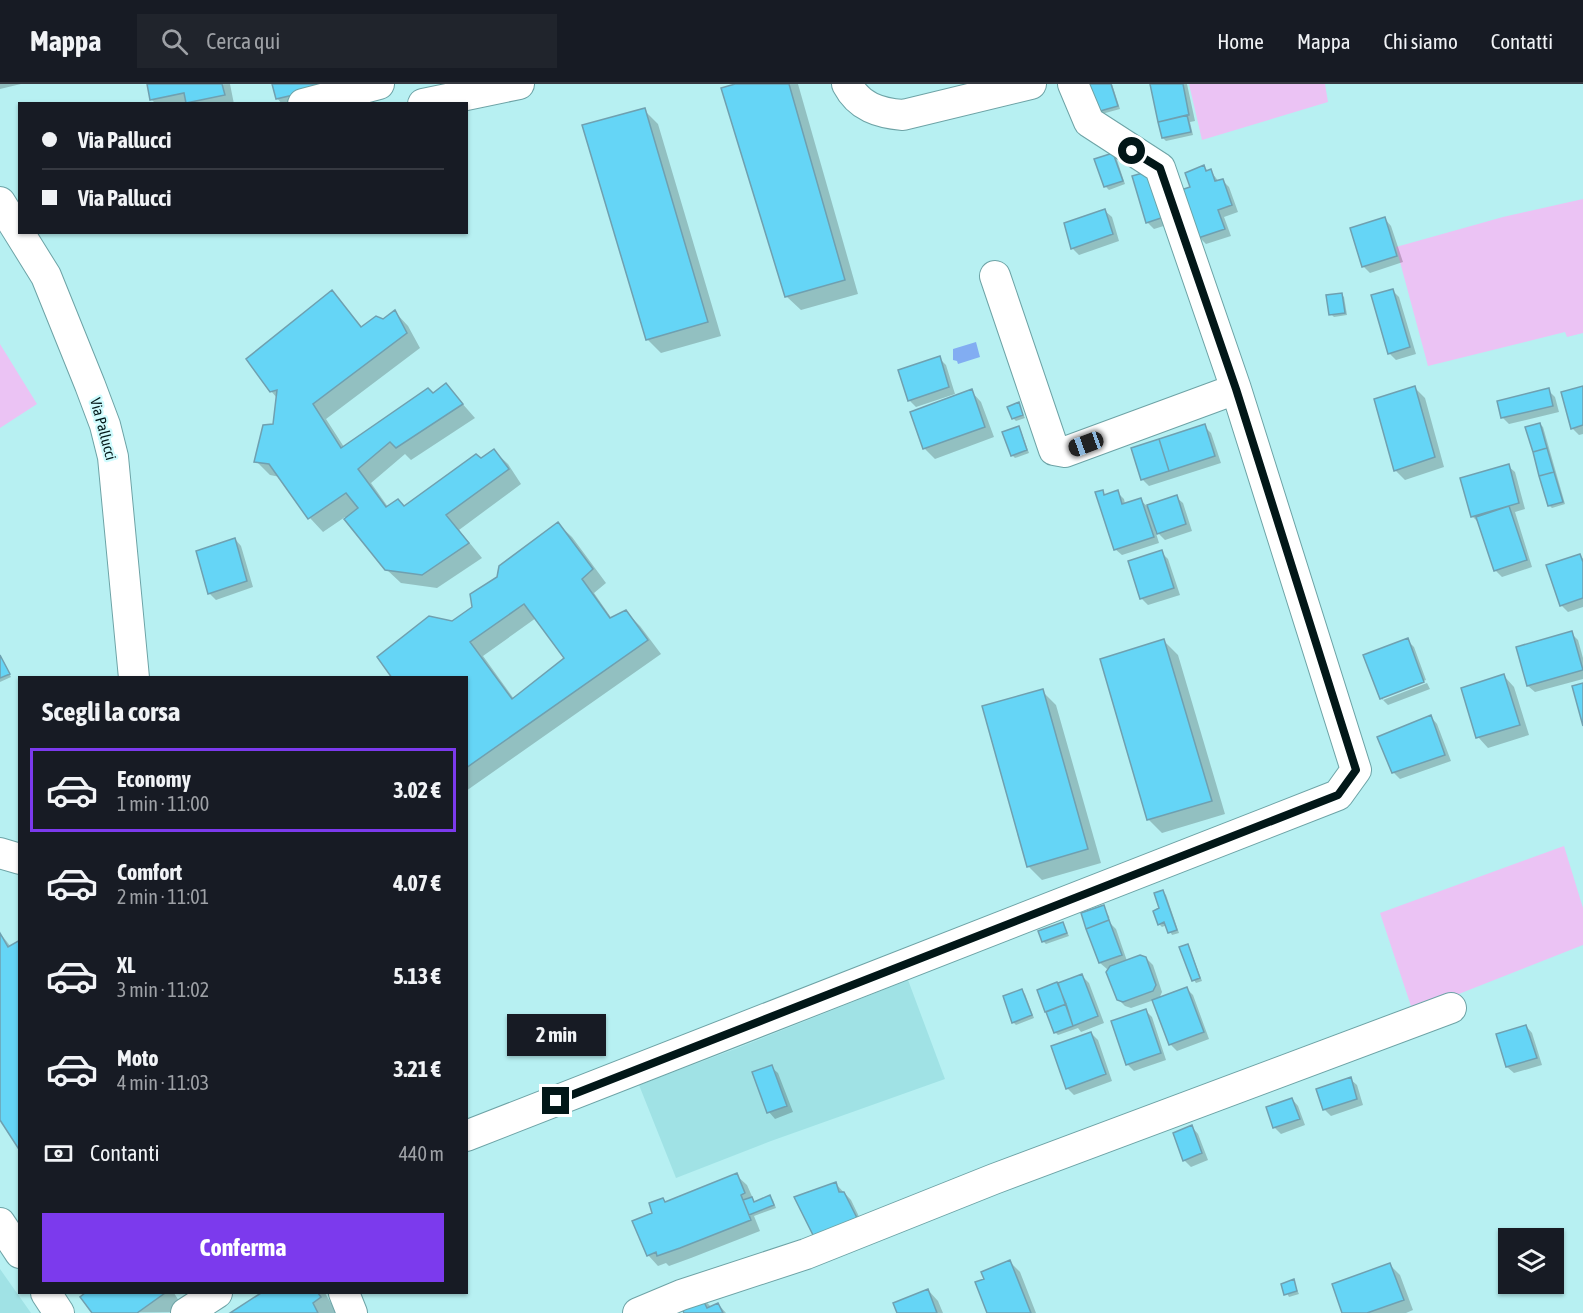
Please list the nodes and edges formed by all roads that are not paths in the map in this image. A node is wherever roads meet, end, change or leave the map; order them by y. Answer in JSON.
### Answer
{"nodes":[{"id":1,"x":379,"y":84,"type":"edge"},
{"id":2,"x":519,"y":84,"type":"edge"},
{"id":3,"x":847,"y":84,"type":"edge"},
{"id":4,"x":1031,"y":84,"type":"edge"},
{"id":5,"x":1073,"y":84,"type":"edge"},
{"id":6,"x":432,"y":96,"type":"edge"},
{"id":7,"x":311,"y":102,"type":"edge"},
{"id":8,"x":18,"y":196,"type":"edge"},
{"id":9,"x":0,"y":201,"type":"edge"},
{"id":10,"x":18,"y":230,"type":"edge"},
{"id":11,"x":20,"y":234,"type":"edge"},
{"id":12,"x":995,"y":276,"type":"dead end"},
{"id":13,"x":1236,"y":389,"type":"junction"},
{"id":14,"x":134,"y":676,"type":"edge"},
{"id":15,"x":0,"y":854,"type":"edge"},
{"id":16,"x":18,"y":858,"type":"edge"},
{"id":17,"x":1451,"y":1008,"type":"dead end"},
{"id":18,"x":468,"y":1135,"type":"edge"},
{"id":19,"x":0,"y":1224,"type":"edge"},
{"id":20,"x":18,"y":1250,"type":"edge"},
{"id":21,"x":47,"y":1294,"type":"edge"},
{"id":22,"x":215,"y":1294,"type":"edge"},
{"id":23,"x":344,"y":1294,"type":"edge"},
{"id":24,"x":59,"y":1313,"type":"edge"},
{"id":25,"x":186,"y":1313,"type":"edge"},
{"id":26,"x":352,"y":1313,"type":"edge"},
{"id":27,"x":638,"y":1313,"type":"edge"}],
"edges":[{"from":1,"to":7,"type":"street"},
{"from":2,"to":6,"type":"street"},
{"from":3,"to":4,"type":"street"},
{"from":5,"to":13,"type":"street"},
{"from":8,"to":9,"type":"street"},
{"from":9,"to":10,"type":"street","name":"Via Pallucci"},
{"from":11,"to":14,"type":"street","name":"Via Pallucci"},
{"from":12,"to":13,"type":"street"},
{"from":13,"to":18,"type":"street"},
{"from":15,"to":16,"type":"street"},
{"from":17,"to":27,"type":"street"},
{"from":19,"to":20,"type":"street"},
{"from":21,"to":24,"type":"street"},
{"from":22,"to":25,"type":"street"},
{"from":23,"to":26,"type":"street"}]}
